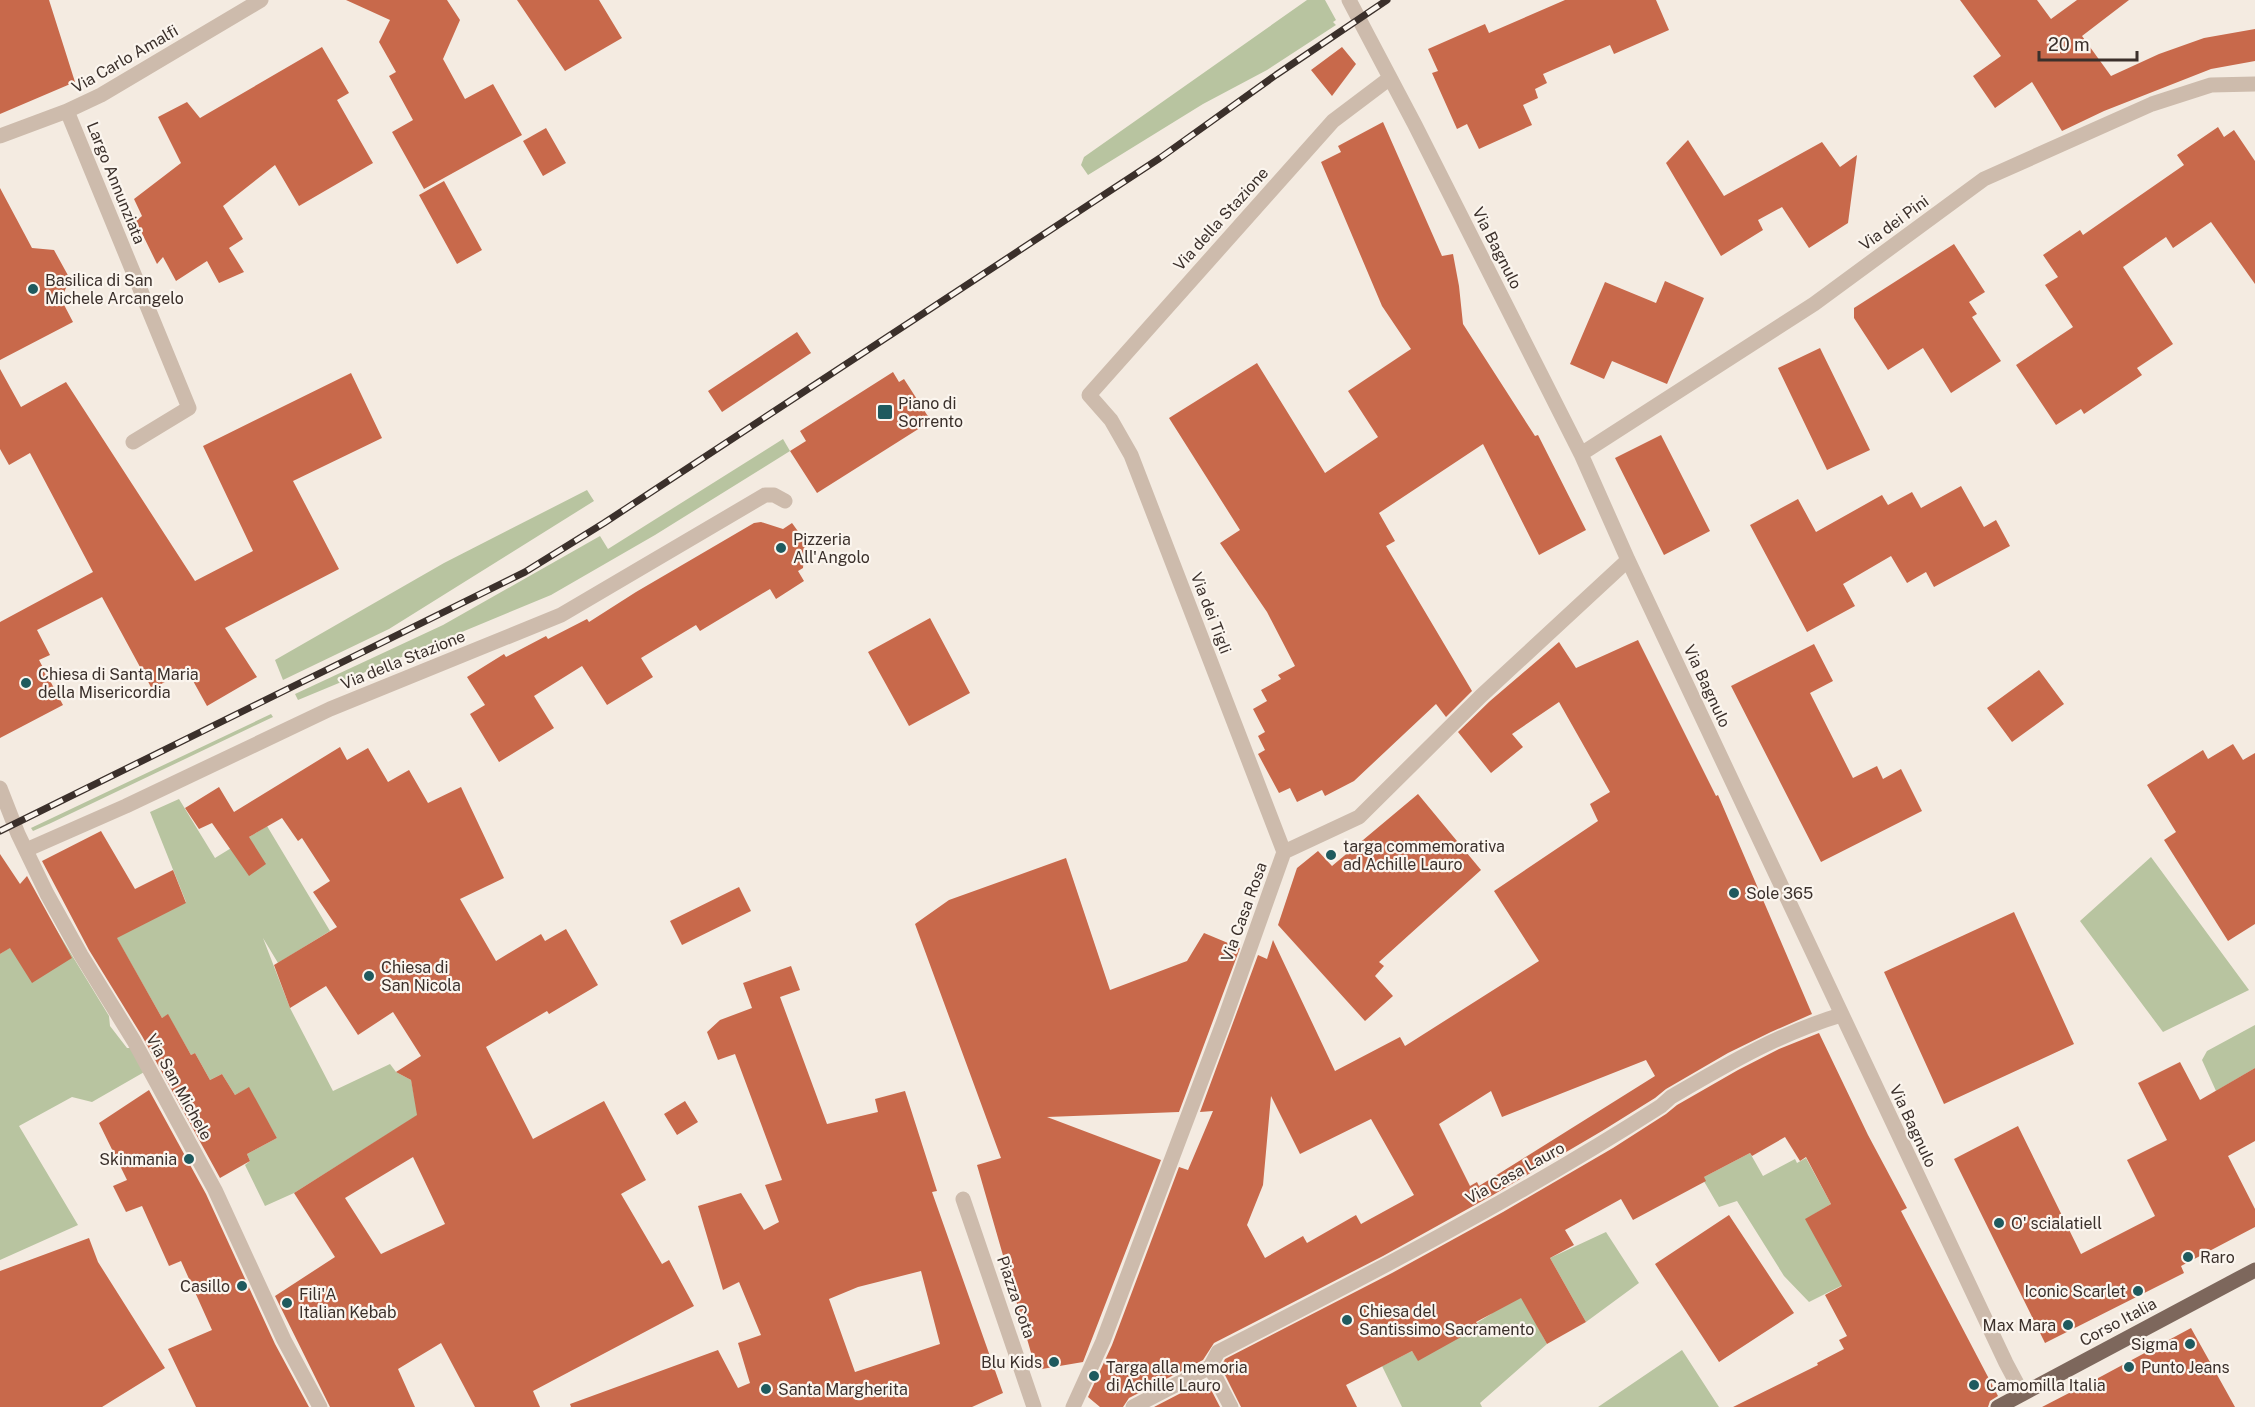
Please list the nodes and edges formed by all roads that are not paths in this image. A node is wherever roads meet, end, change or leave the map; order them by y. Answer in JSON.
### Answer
{"nodes":[{"id":1,"x":261,"y":0,"type":"edge"},
{"id":2,"x":1349,"y":0,"type":"edge"},
{"id":3,"x":1390,"y":78,"type":"junction"},
{"id":4,"x":2255,"y":84,"type":"edge"},
{"id":5,"x":67,"y":111,"type":"junction"},
{"id":6,"x":0,"y":136,"type":"edge"},
{"id":7,"x":1089,"y":394,"type":"joint"},
{"id":8,"x":134,"y":442,"type":"dead end"},
{"id":9,"x":1581,"y":454,"type":"junction"},
{"id":10,"x":785,"y":501,"type":"dead end"},
{"id":11,"x":1628,"y":560,"type":"junction"},
{"id":12,"x":0,"y":788,"type":"edge"},
{"id":13,"x":26,"y":850,"type":"junction"},
{"id":14,"x":1284,"y":852,"type":"junction"},
{"id":15,"x":1841,"y":1015,"type":"junction"},
{"id":16,"x":963,"y":1199,"type":"dead end"},
{"id":17,"x":2255,"y":1270,"type":"edge"},
{"id":18,"x":1210,"y":1367,"type":"junction"},
{"id":19,"x":2022,"y":1393,"type":"junction"},
{"id":20,"x":320,"y":1407,"type":"edge"},
{"id":21,"x":1034,"y":1407,"type":"edge"},
{"id":22,"x":1073,"y":1407,"type":"edge"},
{"id":23,"x":1133,"y":1407,"type":"edge"},
{"id":24,"x":1231,"y":1407,"type":"edge"},
{"id":25,"x":1998,"y":1407,"type":"edge"}],
"edges":[{"from":1,"to":5,"type":"street","name":"Via Carlo Amalfi"},
{"from":2,"to":3,"type":"street","name":"Via Bagnulo"},
{"from":3,"to":7,"type":"street","name":"Via della Stazione"},
{"from":3,"to":9,"type":"street","name":"Via Bagnulo"},
{"from":4,"to":9,"type":"street","name":"Via dei Pini"},
{"from":5,"to":6,"type":"street","name":"Via Carlo Amalfi"},
{"from":5,"to":8,"type":"street","name":"Largo Annunziata"},
{"from":7,"to":14,"type":"street","name":"Via dei Tigli"},
{"from":9,"to":11,"type":"street","name":"Via Bagnulo"},
{"from":10,"to":13,"type":"street","name":"Via della Stazione"},
{"from":11,"to":14,"type":"street","name":"Via Casa Rosa"},
{"from":11,"to":15,"type":"street","name":"Via Bagnulo"},
{"from":12,"to":13,"type":"street","name":"Via San Michele"},
{"from":13,"to":20,"type":"street","name":"Via San Michele"},
{"from":14,"to":22,"type":"street","name":"Via Casa Rosa"},
{"from":15,"to":18,"type":"street","name":"Via Casa Lauro"},
{"from":15,"to":19,"type":"street","name":"Via Bagnulo"},
{"from":16,"to":21,"type":"street","name":"Piazza Cota"},
{"from":17,"to":19,"type":"main road","name":"Corso Italia"},
{"from":18,"to":23,"type":"street"},
{"from":18,"to":24,"type":"street"},
{"from":19,"to":25,"type":"main road","name":"Corso Italia"}]}
